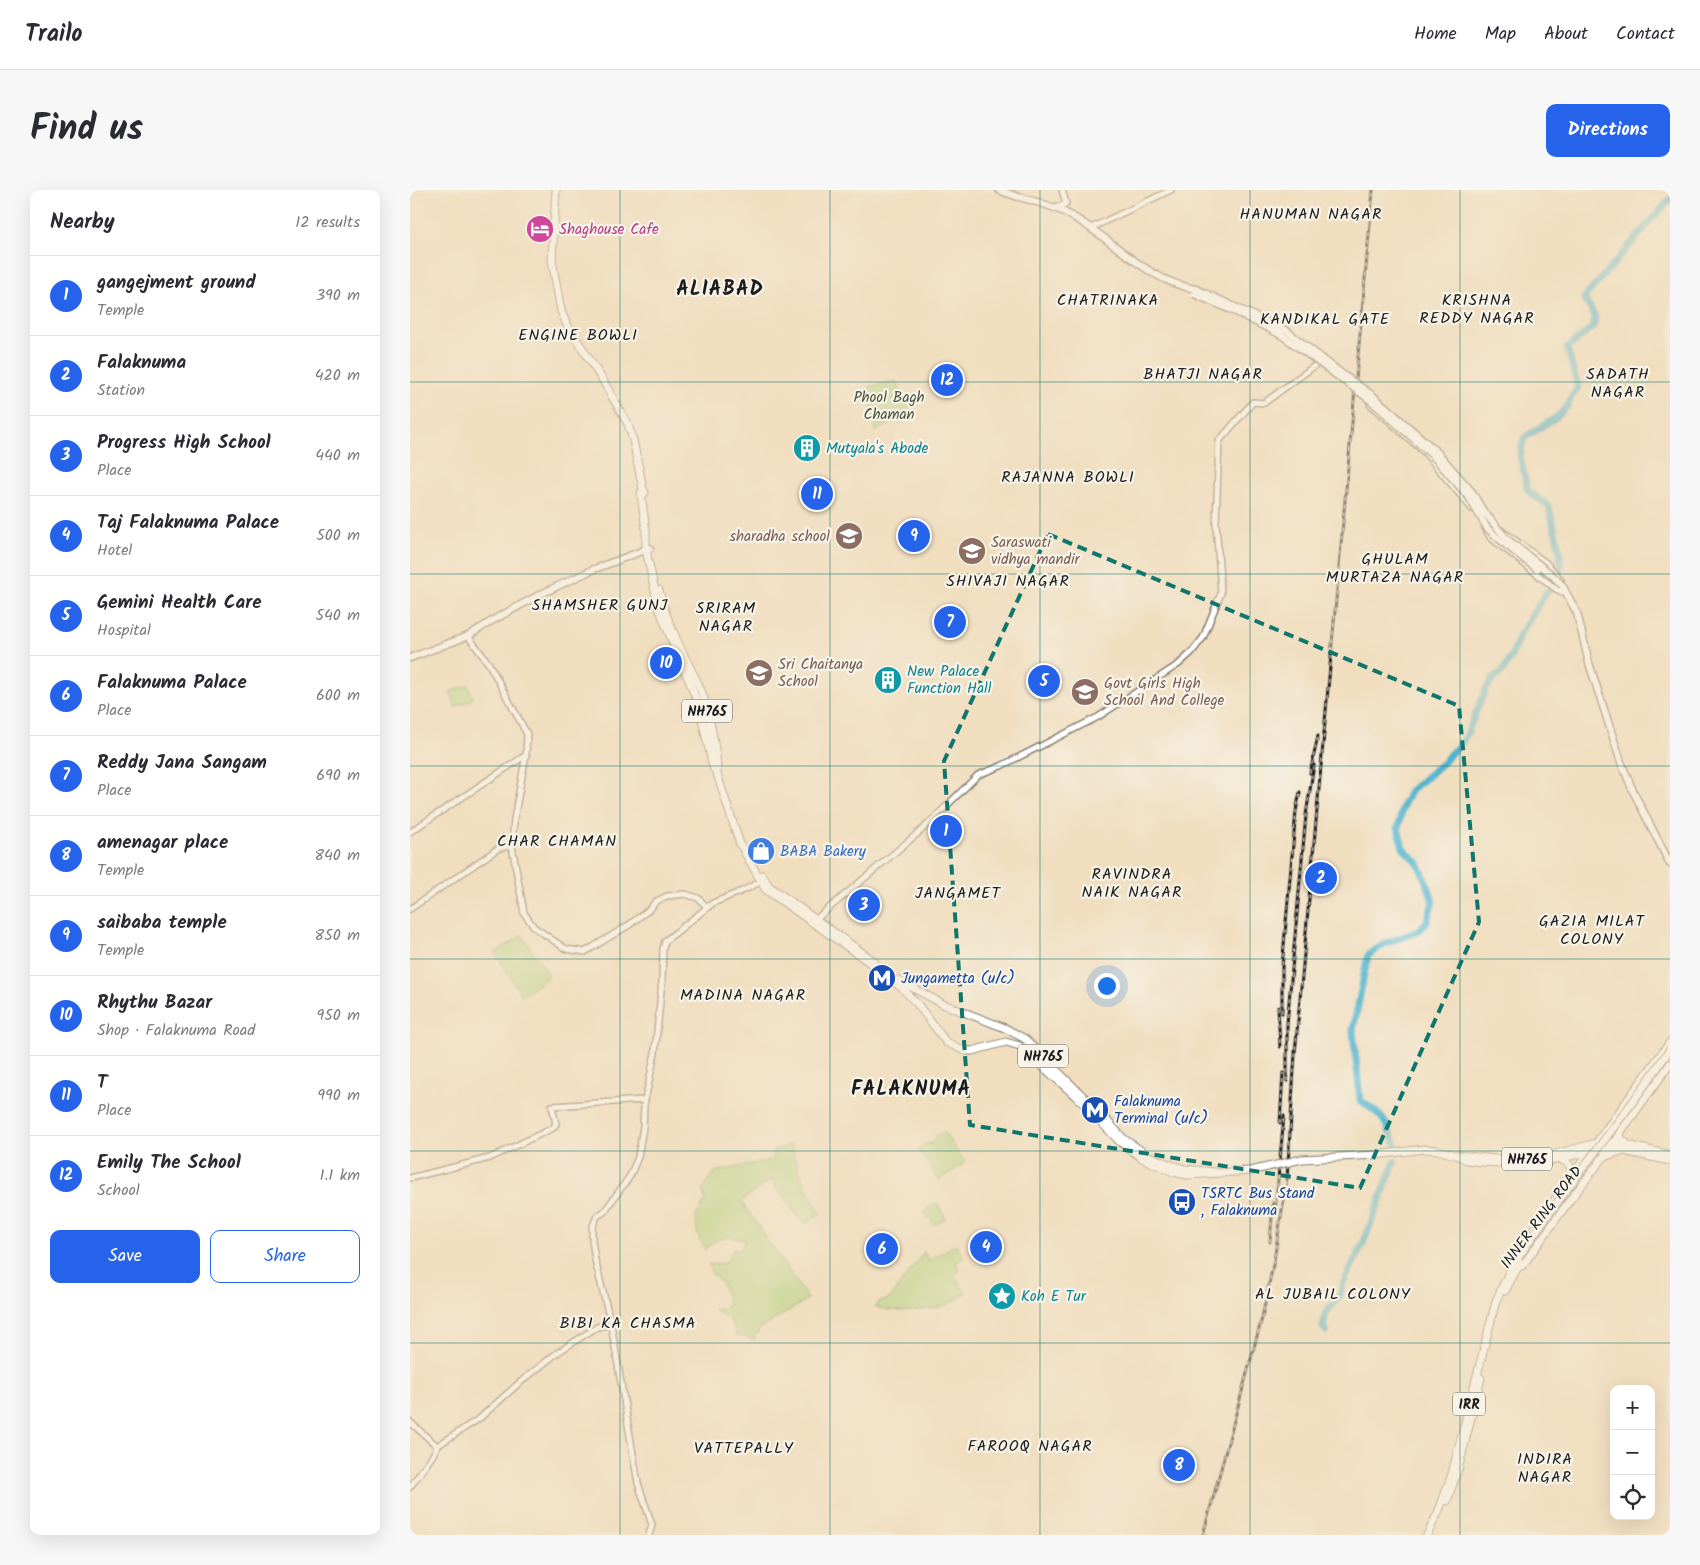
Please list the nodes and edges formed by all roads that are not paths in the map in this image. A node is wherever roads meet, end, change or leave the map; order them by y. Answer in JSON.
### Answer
{"nodes":[{"id":1,"x":556,"y":190,"type":"edge"},
{"id":2,"x":999,"y":190,"type":"edge"},
{"id":3,"x":1062,"y":190,"type":"edge"},
{"id":4,"x":1171,"y":190,"type":"edge"},
{"id":5,"x":1055,"y":207,"type":"junction"},
{"id":6,"x":1091,"y":228,"type":"junction"},
{"id":7,"x":1326,"y":358,"type":"dead end"},
{"id":8,"x":648,"y":549,"type":"junction"},
{"id":9,"x":1561,"y":588,"type":"junction"},
{"id":10,"x":468,"y":636,"type":"junction"},
{"id":11,"x":410,"y":658,"type":"edge"},
{"id":12,"x":526,"y":755,"type":"junction"},
{"id":13,"x":410,"y":832,"type":"edge"},
{"id":14,"x":512,"y":846,"type":"junction"},
{"id":15,"x":1670,"y":864,"type":"edge"},
{"id":16,"x":763,"y":881,"type":"junction"},
{"id":17,"x":707,"y":907,"type":"junction"},
{"id":18,"x":410,"y":909,"type":"edge"},
{"id":19,"x":814,"y":921,"type":"junction"},
{"id":20,"x":927,"y":995,"type":"junction"},
{"id":21,"x":918,"y":1005,"type":"junction"},
{"id":22,"x":1670,"y":1042,"type":"edge"},
{"id":23,"x":1670,"y":1048,"type":"edge"},
{"id":24,"x":1670,"y":1056,"type":"edge"},
{"id":25,"x":1670,"y":1064,"type":"edge"},
{"id":26,"x":645,"y":1100,"type":"junction"},
{"id":27,"x":1621,"y":1132,"type":"junction"},
{"id":28,"x":1597,"y":1143,"type":"junction"},
{"id":29,"x":1612,"y":1145,"type":"junction"},
{"id":30,"x":1632,"y":1146,"type":"junction"},
{"id":31,"x":1587,"y":1149,"type":"junction"},
{"id":32,"x":1624,"y":1151,"type":"junction"},
{"id":33,"x":1456,"y":1155,"type":"junction"},
{"id":34,"x":1670,"y":1155,"type":"edge"},
{"id":35,"x":1603,"y":1158,"type":"junction"},
{"id":36,"x":1559,"y":1159,"type":"junction"},
{"id":37,"x":1670,"y":1160,"type":"edge"},
{"id":38,"x":1158,"y":1163,"type":"junction"},
{"id":39,"x":1571,"y":1177,"type":"junction"},
{"id":40,"x":410,"y":1178,"type":"edge"},
{"id":41,"x":1522,"y":1256,"type":"junction"},
{"id":42,"x":1517,"y":1268,"type":"junction"},
{"id":43,"x":1510,"y":1272,"type":"junction"},
{"id":44,"x":611,"y":1324,"type":"junction"},
{"id":45,"x":410,"y":1422,"type":"edge"},
{"id":46,"x":437,"y":1446,"type":"junction"},
{"id":47,"x":410,"y":1487,"type":"edge"},
{"id":48,"x":649,"y":1535,"type":"edge"},
{"id":49,"x":1427,"y":1535,"type":"edge"},
{"id":50,"x":1432,"y":1535,"type":"edge"}],
"edges":[{"from":1,"to":8,"type":"main road","number":"NH765"},
{"from":2,"to":5,"type":"main road"},
{"from":3,"to":5,"type":"street"},
{"from":4,"to":6,"type":"street"},
{"from":5,"to":6,"type":"main road"},
{"from":6,"to":9,"type":"main road","bridge":true},
{"from":7,"to":19,"type":"street"},
{"from":8,"to":10,"type":"main road"},
{"from":8,"to":16,"type":"main road","number":"NH765"},
{"from":9,"to":9,"type":"street","bridge":true},
{"from":9,"to":15,"type":"main road"},
{"from":10,"to":11,"type":"main road"},
{"from":10,"to":12,"type":"street"},
{"from":12,"to":13,"type":"street"},
{"from":12,"to":14,"type":"street"},
{"from":14,"to":17,"type":"street"},
{"from":14,"to":18,"type":"street"},
{"from":16,"to":17,"type":"street"},
{"from":16,"to":19,"type":"main road","number":"NH765"},
{"from":17,"to":26,"type":"street"},
{"from":19,"to":20,"type":"main road","number":"NH765"},
{"from":19,"to":21,"type":"main road","number":"NH765"},
{"from":20,"to":21,"type":"main road"},
{"from":20,"to":38,"type":"main road","number":"NH765"},
{"from":21,"to":38,"type":"main road","number":"NH765"},
{"from":22,"to":28,"type":"main road","number":"IRR"},
{"from":23,"to":41,"type":"main road","number":"IRR","bridge":true},
{"from":24,"to":41,"type":"main road","number":"IRR","bridge":true},
{"from":25,"to":27,"type":"main road","name":"INNER RING ROAD","number":"IRR"},
{"from":26,"to":40,"type":"street"},
{"from":26,"to":44,"type":"street"},
{"from":27,"to":29,"type":"main road","name":"INNER RING ROAD","number":"IRR"},
{"from":27,"to":30,"type":"main road"},
{"from":28,"to":29,"type":"main road","number":"NH765"},
{"from":28,"to":31,"type":"main road","number":"IRR"},
{"from":29,"to":30,"type":"main road","number":"NH765"},
{"from":29,"to":31,"type":"main road","number":"NH765"},
{"from":29,"to":32,"type":"main road","number":"NH765"},
{"from":29,"to":35,"type":"main road","name":"INNER RING ROAD","number":"IRR"},
{"from":30,"to":34,"type":"main road","number":"NH765"},
{"from":31,"to":33,"type":"main road","number":"NH765"},
{"from":31,"to":36,"type":"main road","number":"NH765"},
{"from":31,"to":39,"type":"main road","name":"INNER RING ROAD","number":"IRR"},
{"from":32,"to":35,"type":"main road"},
{"from":32,"to":37,"type":"main road","number":"NH765"},
{"from":33,"to":36,"type":"main road","number":"NH765"},
{"from":33,"to":38,"type":"main road","number":"NH765","bridge":true},
{"from":35,"to":42,"type":"main road","name":"INNER RING ROAD","number":"IRR"},
{"from":36,"to":39,"type":"main road"},
{"from":39,"to":43,"type":"main road","name":"INNER RING ROAD","number":"IRR"},
{"from":41,"to":42,"type":"main road","number":"IRR"},
{"from":41,"to":43,"type":"main road","number":"IRR"},
{"from":42,"to":50,"type":"main road","name":"INNER RING ROAD","number":"IRR"},
{"from":43,"to":49,"type":"main road","name":"INNER RING ROAD","number":"IRR"},
{"from":44,"to":46,"type":"street"},
{"from":44,"to":48,"type":"street"},
{"from":45,"to":46,"type":"street"},
{"from":46,"to":47,"type":"street"}]}
